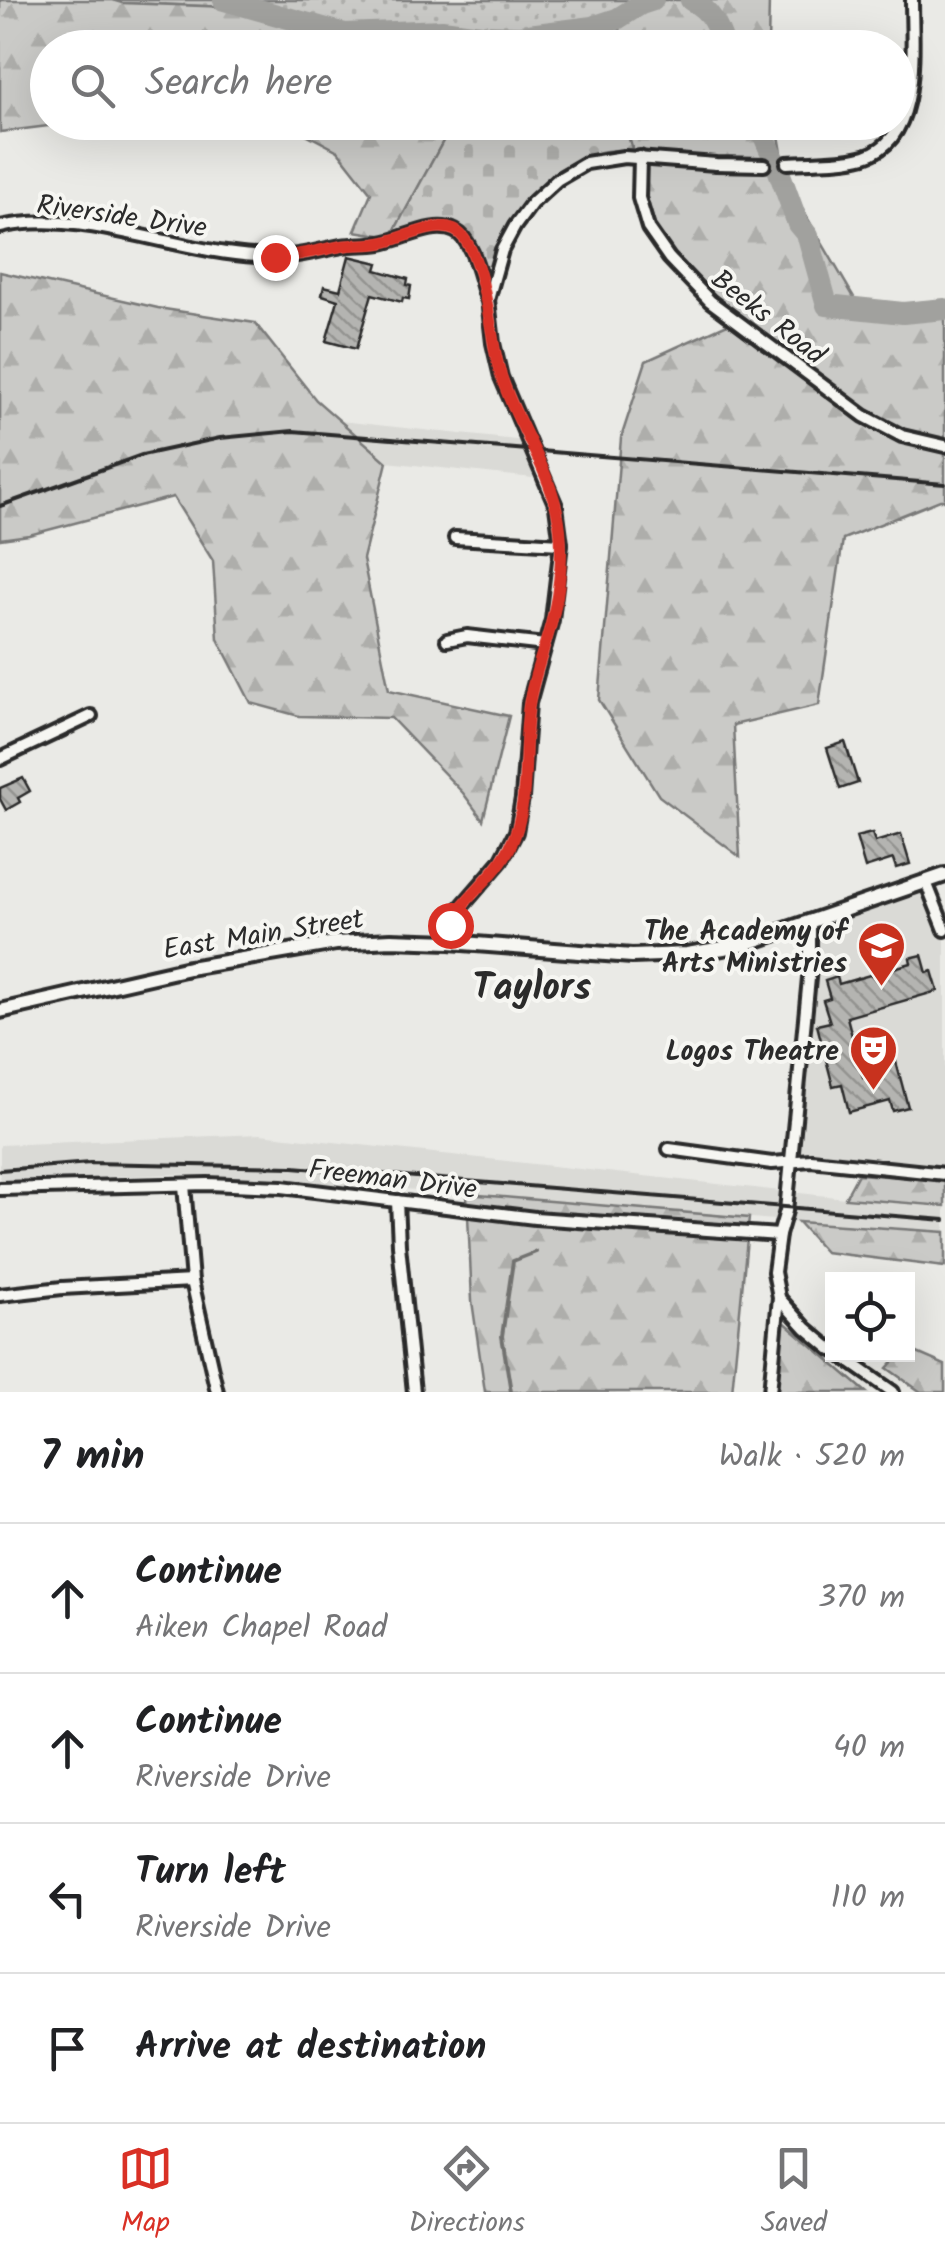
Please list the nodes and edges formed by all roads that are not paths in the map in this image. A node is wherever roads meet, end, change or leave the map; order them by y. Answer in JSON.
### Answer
{"nodes":[{"id":1,"x":912,"y":0,"type":"edge"},
{"id":2,"x":911,"y":30,"type":"edge"},
{"id":3,"x":889,"y":140,"type":"edge"},
{"id":4,"x":640,"y":157,"type":"junction"},
{"id":5,"x":786,"y":163,"type":"dead end"},
{"id":6,"x":764,"y":165,"type":"dead end"},
{"id":7,"x":0,"y":227,"type":"edge"},
{"id":8,"x":488,"y":300,"type":"junction"},
{"id":9,"x":945,"y":446,"type":"edge"},
{"id":10,"x":455,"y":538,"type":"dead end"},
{"id":11,"x":561,"y":544,"type":"junction"},
{"id":12,"x":447,"y":640,"type":"dead end"},
{"id":13,"x":545,"y":645,"type":"junction"},
{"id":14,"x":91,"y":716,"type":"dead end"},
{"id":15,"x":0,"y":760,"type":"edge"},
{"id":16,"x":945,"y":875,"type":"edge"},
{"id":17,"x":926,"y":882,"type":"junction"},
{"id":18,"x":810,"y":923,"type":"junction"},
{"id":19,"x":945,"y":930,"type":"edge"},
{"id":20,"x":450,"y":942,"type":"junction"},
{"id":21,"x":0,"y":1011,"type":"edge"},
{"id":22,"x":668,"y":1149,"type":"dead end"},
{"id":23,"x":792,"y":1161,"type":"junction"},
{"id":24,"x":945,"y":1174,"type":"edge"},
{"id":25,"x":184,"y":1185,"type":"junction"},
{"id":26,"x":0,"y":1188,"type":"edge"},
{"id":27,"x":397,"y":1200,"type":"junction"},
{"id":28,"x":780,"y":1235,"type":"junction"},
{"id":29,"x":192,"y":1281,"type":"junction"},
{"id":30,"x":0,"y":1295,"type":"edge"},
{"id":31,"x":778,"y":1297,"type":"junction"},
{"id":32,"x":825,"y":1344,"type":"edge"},
{"id":33,"x":850,"y":1362,"type":"edge"},
{"id":34,"x":217,"y":1392,"type":"edge"},
{"id":35,"x":414,"y":1392,"type":"edge"},
{"id":36,"x":770,"y":1392,"type":"edge"},
{"id":37,"x":893,"y":1392,"type":"edge"}],
"edges":[{"from":1,"to":2,"type":"street"},
{"from":3,"to":5,"type":"street"},
{"from":4,"to":6,"type":"street"},
{"from":4,"to":8,"type":"street"},
{"from":4,"to":9,"type":"street","name":"Beeks Road"},
{"from":7,"to":8,"type":"street","name":"Riverside Drive"},
{"from":8,"to":11,"type":"street"},
{"from":10,"to":11,"type":"street"},
{"from":11,"to":13,"type":"street"},
{"from":12,"to":13,"type":"street"},
{"from":13,"to":20,"type":"street"},
{"from":14,"to":15,"type":"street"},
{"from":16,"to":17,"type":"street","name":"East Main Street"},
{"from":17,"to":18,"type":"street","name":"East Main Street"},
{"from":17,"to":19,"type":"street"},
{"from":18,"to":20,"type":"street","name":"East Main Street"},
{"from":18,"to":23,"type":"street"},
{"from":20,"to":21,"type":"street","name":"East Main Street"},
{"from":22,"to":23,"type":"street"},
{"from":23,"to":24,"type":"street"},
{"from":23,"to":28,"type":"street"},
{"from":25,"to":26,"type":"street","name":"Freeman Drive"},
{"from":25,"to":27,"type":"street","name":"Freeman Drive"},
{"from":25,"to":29,"type":"street"},
{"from":27,"to":28,"type":"street","name":"Freeman Drive"},
{"from":27,"to":35,"type":"street"},
{"from":28,"to":31,"type":"street"},
{"from":29,"to":30,"type":"street"},
{"from":29,"to":34,"type":"street"},
{"from":31,"to":32,"type":"street"},
{"from":31,"to":36,"type":"street"},
{"from":33,"to":37,"type":"street"}]}
